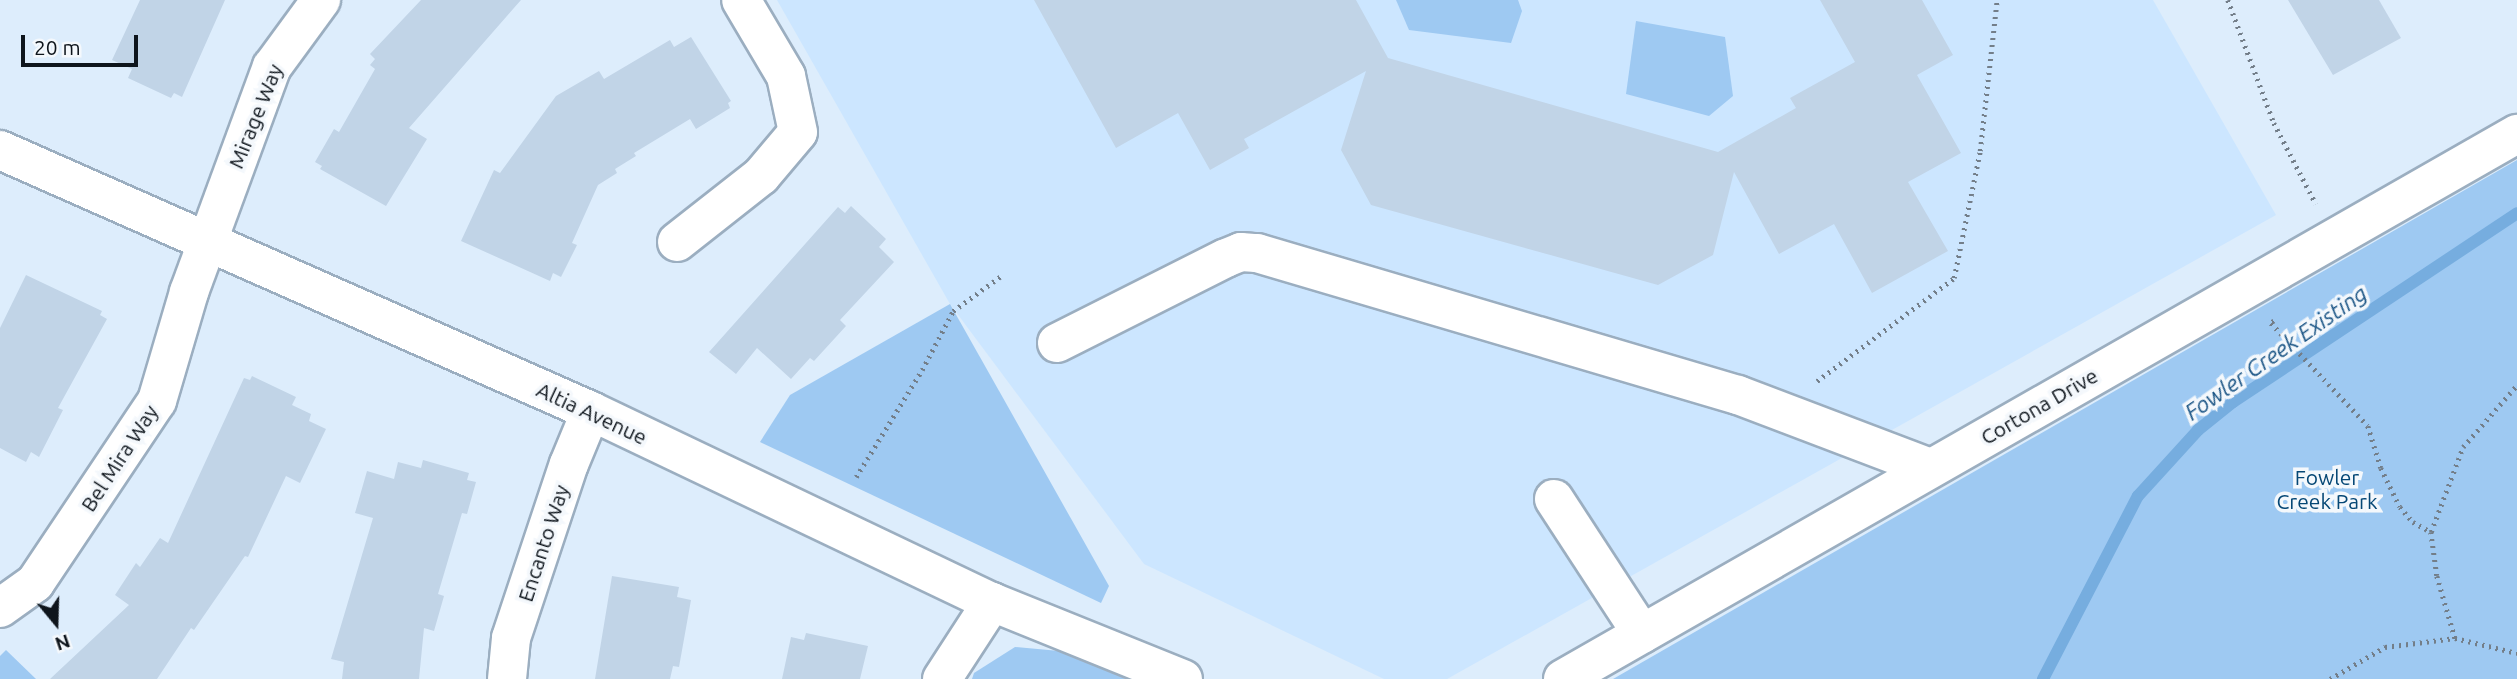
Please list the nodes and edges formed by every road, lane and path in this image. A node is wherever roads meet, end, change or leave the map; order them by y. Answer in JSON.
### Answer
{"nodes":[{"id":1,"x":321,"y":0,"type":"edge"},
{"id":2,"x":741,"y":0,"type":"edge"},
{"id":3,"x":1997,"y":0,"type":"edge"},
{"id":4,"x":2228,"y":0,"type":"edge"},
{"id":5,"x":2517,"y":134,"type":"edge"},
{"id":6,"x":0,"y":150,"type":"edge"},
{"id":7,"x":2320,"y":212,"type":"dead end"},
{"id":8,"x":207,"y":241,"type":"junction"},
{"id":9,"x":677,"y":242,"type":"dead end"},
{"id":10,"x":1001,"y":276,"type":"dead end"},
{"id":11,"x":2283,"y":337,"type":"dead end"},
{"id":12,"x":1057,"y":343,"type":"dead end"},
{"id":13,"x":1817,"y":381,"type":"dead end"},
{"id":14,"x":2517,"y":385,"type":"edge"},
{"id":15,"x":591,"y":411,"type":"junction"},
{"id":16,"x":1930,"y":468,"type":"junction"},
{"id":17,"x":856,"y":477,"type":"dead end"},
{"id":18,"x":1554,"y":499,"type":"dead end"},
{"id":19,"x":2431,"y":532,"type":"junction"},
{"id":20,"x":992,"y":602,"type":"junction"},
{"id":21,"x":0,"y":608,"type":"edge"},
{"id":22,"x":1642,"y":634,"type":"junction"},
{"id":23,"x":2455,"y":638,"type":"junction"},
{"id":24,"x":2517,"y":653,"type":"edge"},
{"id":25,"x":507,"y":679,"type":"edge"},
{"id":26,"x":942,"y":679,"type":"edge"},
{"id":27,"x":1183,"y":679,"type":"edge"},
{"id":28,"x":1563,"y":679,"type":"edge"},
{"id":29,"x":2330,"y":679,"type":"edge"}],
"edges":[{"from":1,"to":8,"type":"street","name":"Mirage Way"},
{"from":2,"to":9,"type":"street"},
{"from":3,"to":13,"type":"path"},
{"from":4,"to":7,"type":"path"},
{"from":5,"to":16,"type":"street","name":"Cortona Drive"},
{"from":6,"to":8,"type":"street","name":"Altia Avenue"},
{"from":8,"to":15,"type":"street","name":"Altia Avenue"},
{"from":8,"to":21,"type":"street","name":"Bel Mira Way"},
{"from":10,"to":17,"type":"path"},
{"from":11,"to":19,"type":"path"},
{"from":12,"to":16,"type":"street"},
{"from":14,"to":19,"type":"path"},
{"from":15,"to":20,"type":"street","name":"Altia Avenue"},
{"from":15,"to":25,"type":"street","name":"Encanto Way"},
{"from":16,"to":22,"type":"street","name":"Cortona Drive"},
{"from":18,"to":22,"type":"street"},
{"from":19,"to":23,"type":"path"},
{"from":20,"to":26,"type":"street"},
{"from":20,"to":27,"type":"street","name":"Altia Avenue"},
{"from":22,"to":28,"type":"street","name":"Cortona Drive"},
{"from":23,"to":24,"type":"path"},
{"from":23,"to":29,"type":"path"}]}
